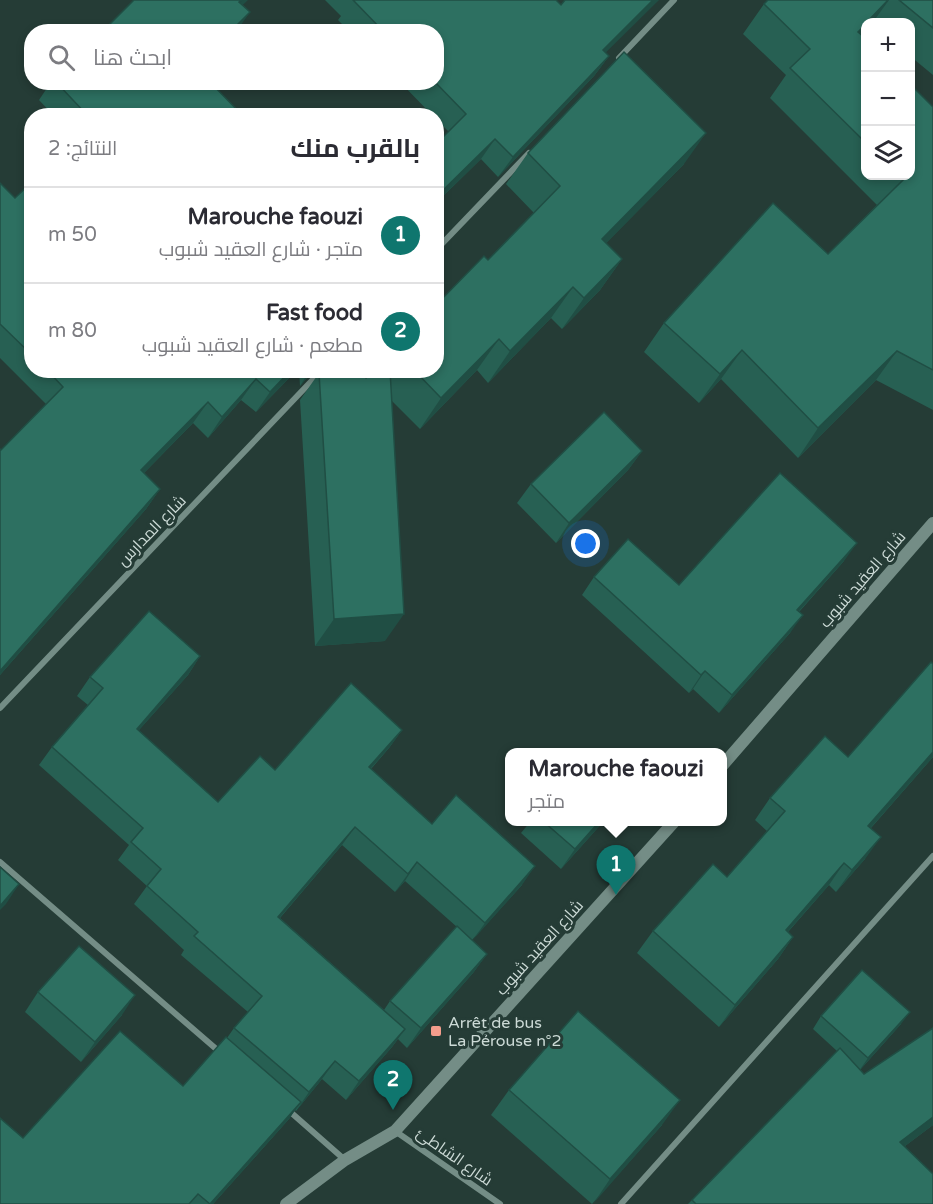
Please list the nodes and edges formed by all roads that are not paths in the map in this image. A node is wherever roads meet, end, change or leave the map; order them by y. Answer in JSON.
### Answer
{"nodes":[{"id":1,"x":674,"y":0,"type":"edge"},
{"id":2,"x":617,"y":60,"type":"edge"},
{"id":3,"x":535,"y":146,"type":"edge"},
{"id":4,"x":444,"y":242,"type":"edge"},
{"id":5,"x":314,"y":378,"type":"edge"},
{"id":6,"x":933,"y":523,"type":"edge"},
{"id":7,"x":0,"y":708,"type":"edge"},
{"id":8,"x":727,"y":761,"type":"edge"},
{"id":9,"x":670,"y":826,"type":"edge"},
{"id":10,"x":933,"y":856,"type":"edge"},
{"id":11,"x":0,"y":862,"type":"edge"},
{"id":12,"x":230,"y":1061,"type":"edge"},
{"id":13,"x":284,"y":1107,"type":"edge"},
{"id":14,"x":395,"y":1131,"type":"junction"},
{"id":15,"x":345,"y":1160,"type":"junction"},
{"id":16,"x":286,"y":1204,"type":"edge"},
{"id":17,"x":500,"y":1204,"type":"edge"},
{"id":18,"x":621,"y":1204,"type":"edge"}],
"edges":[{"from":1,"to":2,"type":"street"},
{"from":3,"to":4,"type":"street"},
{"from":5,"to":7,"type":"street","name":"شارع المدارس"},
{"from":6,"to":8,"type":"main road","name":"شارع العقيد شبوب"},
{"from":9,"to":14,"type":"main road","name":"شارع العقيد شبوب"},
{"from":10,"to":18,"type":"street"},
{"from":11,"to":12,"type":"street"},
{"from":13,"to":15,"type":"street"},
{"from":14,"to":15,"type":"main road","name":"شارع العقيد شبوب"},
{"from":14,"to":17,"type":"street","name":"شارع الشاطئ"},
{"from":15,"to":16,"type":"main road","name":"شارع العقيد شبوب"}]}
